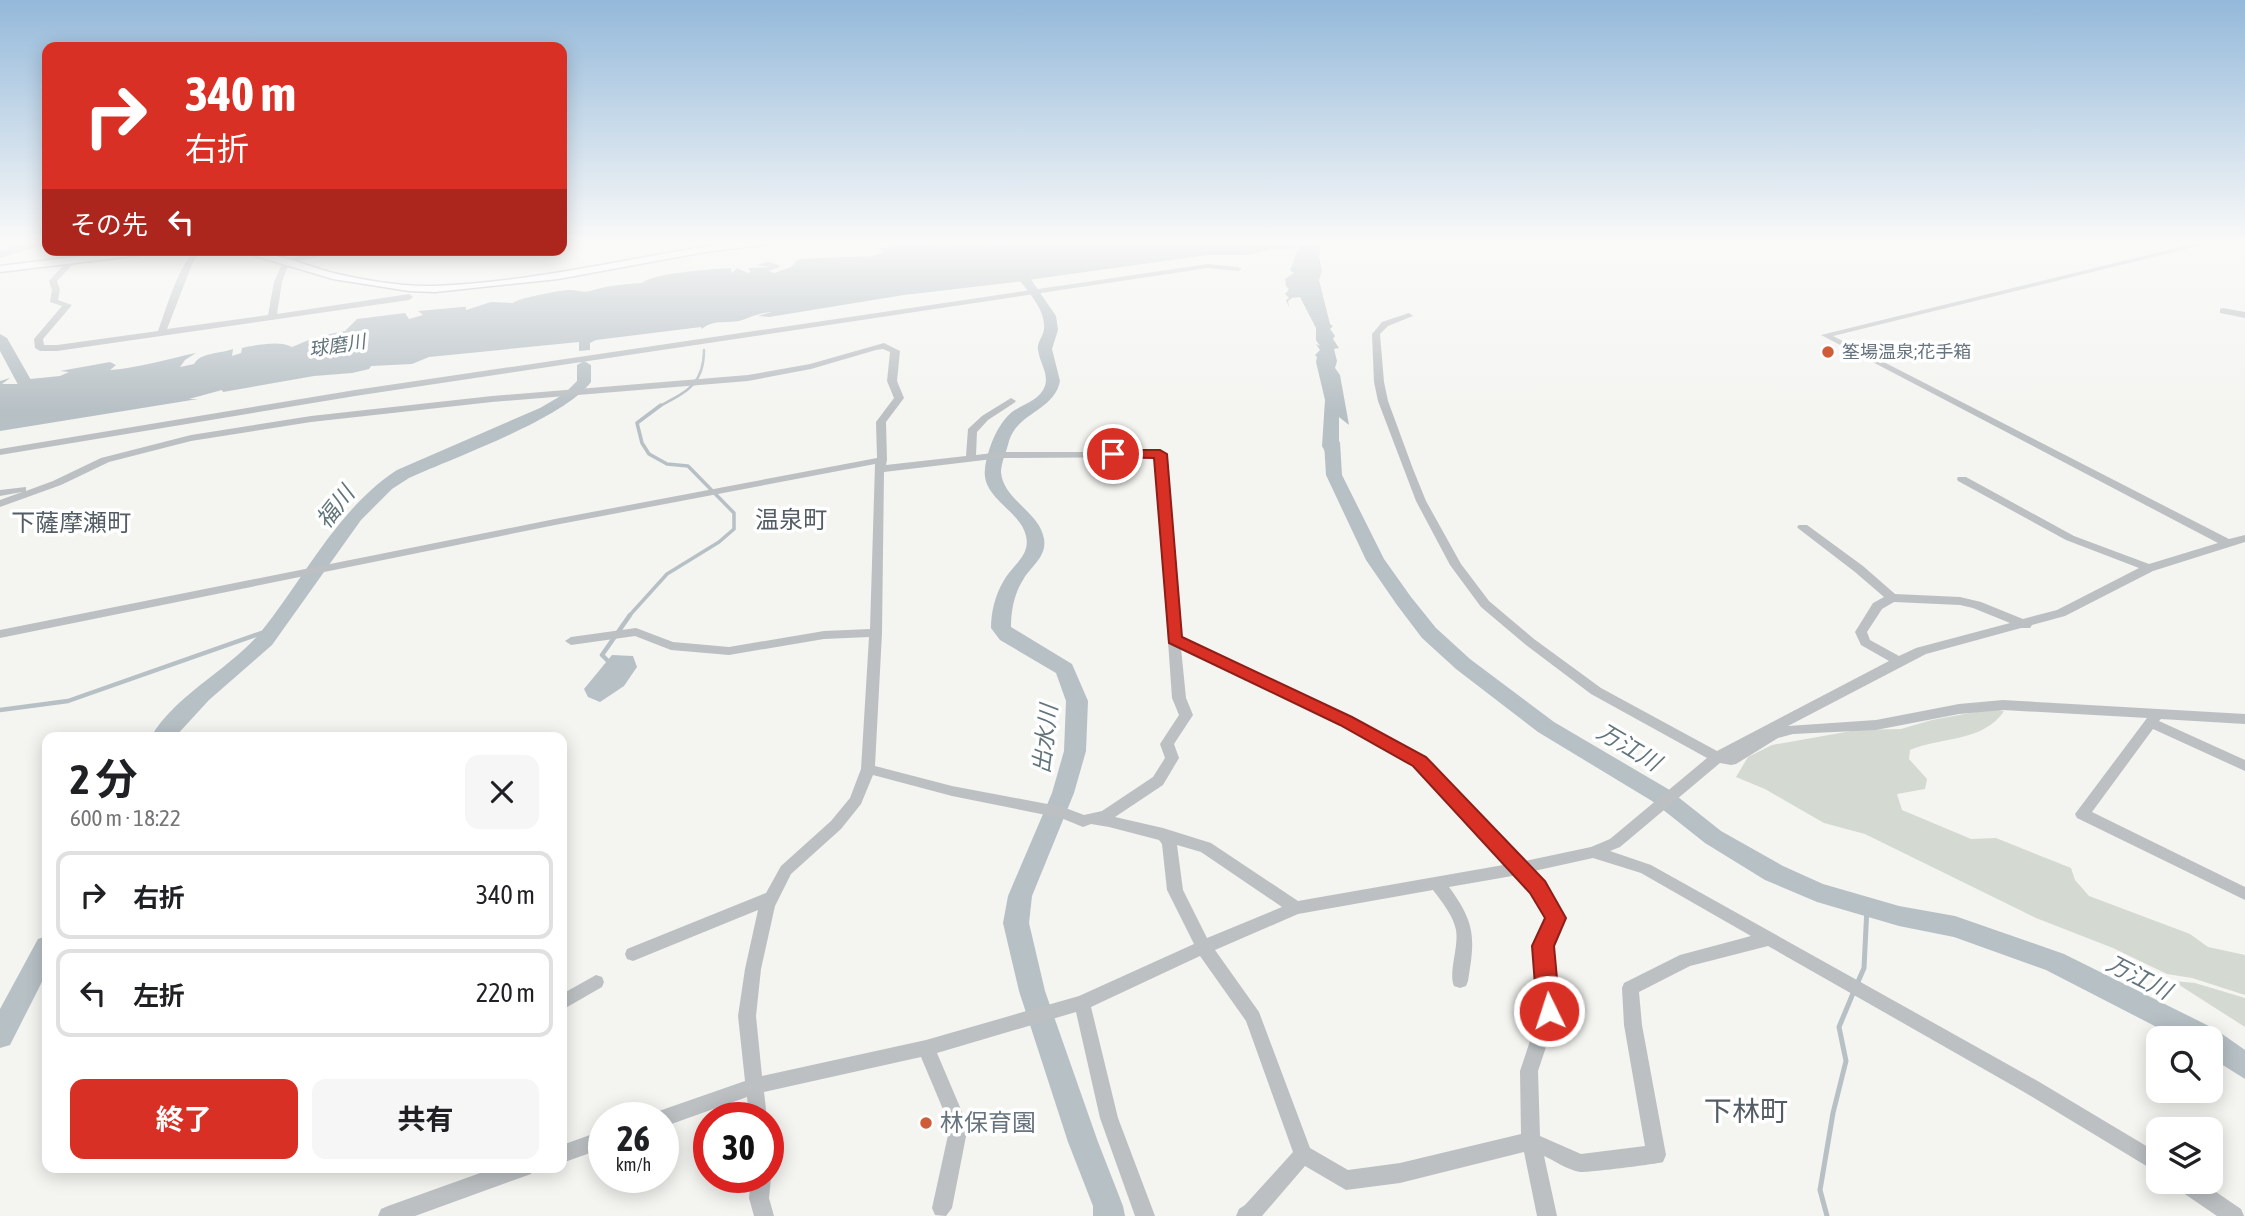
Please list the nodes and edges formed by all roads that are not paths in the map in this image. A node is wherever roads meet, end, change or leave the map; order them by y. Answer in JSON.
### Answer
{"nodes":[{"id":1,"x":55,"y":298,"type":"edge"},
{"id":2,"x":175,"y":298,"type":"edge"},
{"id":3,"x":275,"y":298,"type":"edge"},
{"id":4,"x":397,"y":298,"type":"edge"},
{"id":5,"x":991,"y":298,"type":"edge"},
{"id":6,"x":1979,"y":298,"type":"edge"},
{"id":7,"x":2223,"y":311,"type":"dead end"},
{"id":8,"x":2245,"y":315,"type":"edge"},
{"id":9,"x":272,"y":316,"type":"junction"},
{"id":10,"x":1409,"y":316,"type":"dead end"},
{"id":11,"x":162,"y":332,"type":"junction"},
{"id":12,"x":1011,"y":401,"type":"dead end"},
{"id":13,"x":0,"y":452,"type":"edge"},
{"id":14,"x":971,"y":458,"type":"junction"},
{"id":15,"x":881,"y":464,"type":"junction"},
{"id":16,"x":1962,"y":478,"type":"dead end"},
{"id":17,"x":57,"y":484,"type":"junction"},
{"id":18,"x":0,"y":493,"type":"edge"},
{"id":19,"x":0,"y":504,"type":"edge"},
{"id":20,"x":1803,"y":527,"type":"dead end"},
{"id":21,"x":2245,"y":538,"type":"edge"},
{"id":22,"x":2229,"y":544,"type":"junction"},
{"id":23,"x":2149,"y":568,"type":"junction"},
{"id":24,"x":1892,"y":598,"type":"junction"},
{"id":25,"x":2026,"y":625,"type":"junction"},
{"id":26,"x":876,"y":633,"type":"junction"},
{"id":27,"x":0,"y":634,"type":"edge"},
{"id":28,"x":1174,"y":640,"type":"junction"},
{"id":29,"x":571,"y":641,"type":"dead end"},
{"id":30,"x":1899,"y":661,"type":"junction"},
{"id":31,"x":2154,"y":718,"type":"junction"},
{"id":32,"x":2245,"y":719,"type":"edge"},
{"id":33,"x":1714,"y":759,"type":"junction"},
{"id":34,"x":2245,"y":766,"type":"edge"},
{"id":35,"x":868,"y":769,"type":"junction"},
{"id":36,"x":1083,"y":821,"type":"junction"},
{"id":37,"x":1163,"y":834,"type":"junction"},
{"id":38,"x":1593,"y":852,"type":"junction"},
{"id":39,"x":1522,"y":868,"type":"junction"},
{"id":40,"x":1437,"y":883,"type":"junction"},
{"id":41,"x":2245,"y":894,"type":"edge"},
{"id":42,"x":771,"y":898,"type":"junction"},
{"id":43,"x":1296,"y":908,"type":"junction"},
{"id":44,"x":1768,"y":939,"type":"junction"},
{"id":45,"x":1203,"y":947,"type":"junction"},
{"id":46,"x":633,"y":954,"type":"dead end"},
{"id":47,"x":1460,"y":981,"type":"dead end"},
{"id":48,"x":596,"y":982,"type":"dead end"},
{"id":49,"x":567,"y":1000,"type":"edge"},
{"id":50,"x":1082,"y":1003,"type":"junction"},
{"id":51,"x":926,"y":1048,"type":"junction"},
{"id":52,"x":755,"y":1086,"type":"junction"},
{"id":53,"x":756,"y":1102,"type":"edge"},
{"id":54,"x":679,"y":1112,"type":"edge"},
{"id":55,"x":1531,"y":1141,"type":"junction"},
{"id":56,"x":588,"y":1145,"type":"edge"},
{"id":57,"x":567,"y":1152,"type":"edge"},
{"id":58,"x":1303,"y":1154,"type":"junction"},
{"id":59,"x":2146,"y":1157,"type":"edge"},
{"id":60,"x":507,"y":1173,"type":"edge"},
{"id":61,"x":760,"y":1193,"type":"edge"},
{"id":62,"x":2202,"y":1194,"type":"edge"},
{"id":63,"x":942,"y":1208,"type":"dead end"},
{"id":64,"x":388,"y":1216,"type":"edge"},
{"id":65,"x":764,"y":1216,"type":"edge"},
{"id":66,"x":1145,"y":1216,"type":"edge"},
{"id":67,"x":1246,"y":1216,"type":"edge"},
{"id":68,"x":1547,"y":1216,"type":"edge"},
{"id":69,"x":2234,"y":1216,"type":"edge"}],
"edges":[{"from":1,"to":11,"type":"street"},
{"from":2,"to":11,"type":"street"},
{"from":3,"to":9,"type":"street"},
{"from":4,"to":9,"type":"street"},
{"from":5,"to":13,"type":"street"},
{"from":6,"to":22,"type":"street"},
{"from":7,"to":8,"type":"street"},
{"from":9,"to":11,"type":"street"},
{"from":10,"to":33,"type":"street"},
{"from":12,"to":14,"type":"street"},
{"from":14,"to":15,"type":"street"},
{"from":14,"to":28,"type":"street"},
{"from":15,"to":17,"type":"street"},
{"from":15,"to":26,"type":"street"},
{"from":15,"to":27,"type":"street"},
{"from":16,"to":23,"type":"street"},
{"from":17,"to":18,"type":"street"},
{"from":17,"to":19,"type":"street"},
{"from":20,"to":24,"type":"street"},
{"from":21,"to":22,"type":"street"},
{"from":22,"to":23,"type":"street"},
{"from":23,"to":25,"type":"street"},
{"from":24,"to":25,"type":"street"},
{"from":24,"to":30,"type":"street"},
{"from":25,"to":30,"type":"street"},
{"from":26,"to":29,"type":"street"},
{"from":26,"to":35,"type":"street"},
{"from":28,"to":36,"type":"street"},
{"from":28,"to":39,"type":"street"},
{"from":30,"to":33,"type":"street"},
{"from":31,"to":32,"type":"street"},
{"from":31,"to":33,"type":"street"},
{"from":31,"to":34,"type":"street"},
{"from":31,"to":41,"type":"street"},
{"from":33,"to":38,"type":"street"},
{"from":35,"to":36,"type":"street"},
{"from":35,"to":42,"type":"street"},
{"from":36,"to":37,"type":"street"},
{"from":37,"to":43,"type":"street"},
{"from":37,"to":45,"type":"street"},
{"from":38,"to":39,"type":"street"},
{"from":38,"to":44,"type":"street"},
{"from":39,"to":40,"type":"street"},
{"from":39,"to":55,"type":"street"},
{"from":40,"to":43,"type":"street"},
{"from":40,"to":47,"type":"street"},
{"from":42,"to":46,"type":"street"},
{"from":42,"to":52,"type":"street"},
{"from":43,"to":45,"type":"street"},
{"from":44,"to":55,"type":"street"},
{"from":44,"to":59,"type":"street"},
{"from":45,"to":50,"type":"street"},
{"from":45,"to":58,"type":"street"},
{"from":48,"to":49,"type":"street"},
{"from":50,"to":51,"type":"street"},
{"from":50,"to":66,"type":"street"},
{"from":51,"to":52,"type":"street"},
{"from":51,"to":63,"type":"street"},
{"from":52,"to":53,"type":"street"},
{"from":52,"to":54,"type":"street"},
{"from":55,"to":58,"type":"street"},
{"from":55,"to":68,"type":"street"},
{"from":56,"to":57,"type":"street"},
{"from":58,"to":67,"type":"street"},
{"from":60,"to":64,"type":"street"},
{"from":61,"to":65,"type":"street"},
{"from":62,"to":69,"type":"street"}]}
